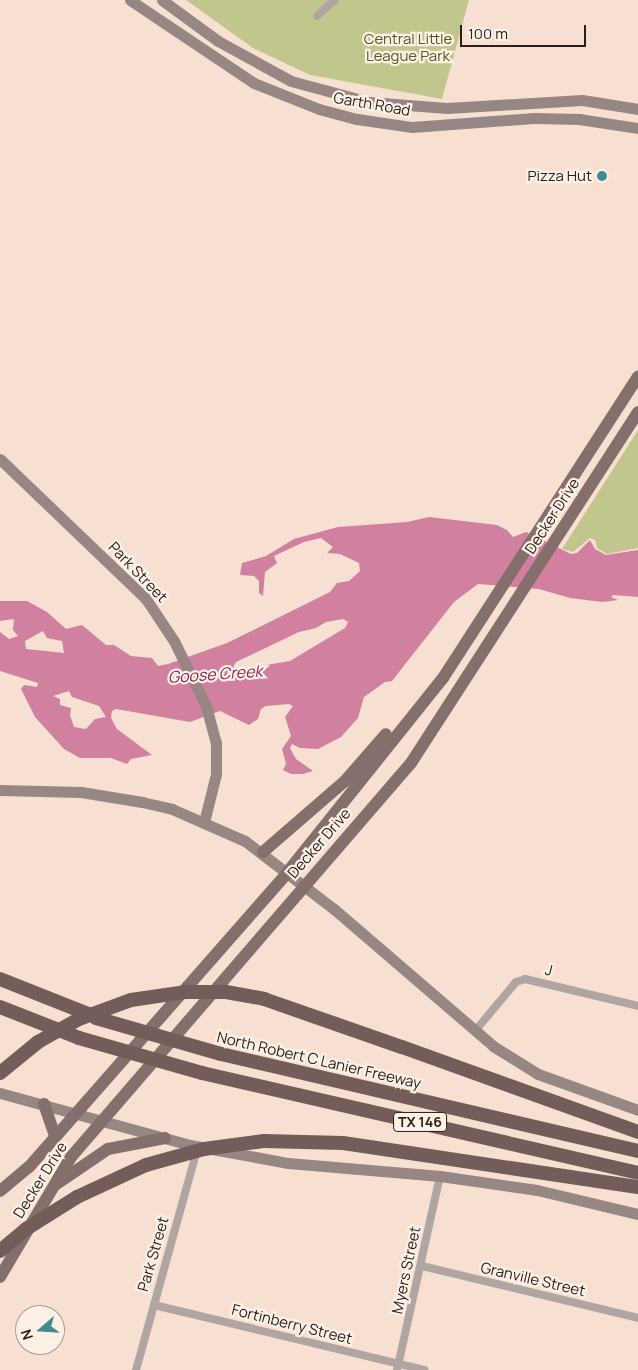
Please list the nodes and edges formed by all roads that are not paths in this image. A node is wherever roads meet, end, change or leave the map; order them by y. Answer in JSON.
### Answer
{"nodes":[{"id":1,"x":130,"y":0,"type":"edge"},
{"id":2,"x":162,"y":0,"type":"edge"},
{"id":3,"x":335,"y":0,"type":"edge"},
{"id":4,"x":317,"y":16,"type":"dead end"},
{"id":5,"x":240,"y":55,"type":"junction"},
{"id":6,"x":230,"y":68,"type":"junction"},
{"id":7,"x":355,"y":98,"type":"junction"},
{"id":8,"x":559,"y":100,"type":"junction"},
{"id":9,"x":447,"y":108,"type":"junction"},
{"id":10,"x":638,"y":110,"type":"edge"},
{"id":11,"x":349,"y":117,"type":"junction"},
{"id":12,"x":559,"y":119,"type":"junction"},
{"id":13,"x":449,"y":125,"type":"junction"},
{"id":14,"x":638,"y":128,"type":"edge"},
{"id":15,"x":638,"y":376,"type":"edge"},
{"id":16,"x":638,"y":412,"type":"edge"},
{"id":17,"x":0,"y":459,"type":"edge"},
{"id":18,"x":443,"y":678,"type":"junction"},
{"id":19,"x":0,"y":790,"type":"edge"},
{"id":20,"x":204,"y":822,"type":"junction"},
{"id":21,"x":263,"y":852,"type":"junction"},
{"id":22,"x":286,"y":874,"type":"junction"},
{"id":23,"x":303,"y":886,"type":"junction"},
{"id":24,"x":0,"y":968,"type":"edge"},
{"id":25,"x":0,"y":979,"type":"edge"},
{"id":26,"x":52,"y":1001,"type":"junction"},
{"id":27,"x":638,"y":1006,"type":"edge"},
{"id":28,"x":0,"y":1007,"type":"edge"},
{"id":29,"x":475,"y":1030,"type":"junction"},
{"id":30,"x":0,"y":1073,"type":"edge"},
{"id":31,"x":0,"y":1092,"type":"edge"},
{"id":32,"x":44,"y":1104,"type":"junction"},
{"id":33,"x":638,"y":1110,"type":"edge"},
{"id":34,"x":74,"y":1113,"type":"junction"},
{"id":35,"x":101,"y":1121,"type":"junction"},
{"id":36,"x":638,"y":1132,"type":"edge"},
{"id":37,"x":55,"y":1136,"type":"junction"},
{"id":38,"x":165,"y":1138,"type":"junction"},
{"id":39,"x":198,"y":1146,"type":"junction"},
{"id":40,"x":638,"y":1151,"type":"edge"},
{"id":41,"x":638,"y":1173,"type":"edge"},
{"id":42,"x":440,"y":1176,"type":"junction"},
{"id":43,"x":52,"y":1186,"type":"junction"},
{"id":44,"x":638,"y":1187,"type":"edge"},
{"id":45,"x":0,"y":1191,"type":"edge"},
{"id":46,"x":638,"y":1214,"type":"edge"},
{"id":47,"x":0,"y":1251,"type":"edge"},
{"id":48,"x":422,"y":1266,"type":"junction"},
{"id":49,"x":0,"y":1277,"type":"edge"},
{"id":50,"x":154,"y":1305,"type":"junction"},
{"id":51,"x":638,"y":1318,"type":"edge"},
{"id":52,"x":398,"y":1367,"type":"edge"},
{"id":53,"x":136,"y":1370,"type":"edge"},
{"id":54,"x":424,"y":1370,"type":"edge"}],
"edges":[{"from":1,"to":6,"type":"main road","name":"Garth Road"},
{"from":2,"to":5,"type":"main road","name":"Garth Road"},
{"from":3,"to":4,"type":"street"},
{"from":5,"to":6,"type":"main road"},
{"from":5,"to":7,"type":"main road","name":"Garth Road"},
{"from":6,"to":11,"type":"main road","name":"Garth Road"},
{"from":7,"to":9,"type":"main road","name":"Garth Road"},
{"from":7,"to":11,"type":"main road"},
{"from":8,"to":9,"type":"main road","name":"Garth Road"},
{"from":8,"to":10,"type":"main road","name":"Garth Road"},
{"from":8,"to":12,"type":"main road"},
{"from":9,"to":13,"type":"main road"},
{"from":11,"to":13,"type":"main road","name":"Garth Road"},
{"from":12,"to":13,"type":"main road","name":"Garth Road"},
{"from":12,"to":14,"type":"main road","name":"Garth Road"},
{"from":15,"to":18,"type":"main road","name":"Decker Drive"},
{"from":16,"to":23,"type":"main road","name":"Decker Drive"},
{"from":17,"to":20,"type":"main road","name":"Park Street"},
{"from":18,"to":21,"type":"main road"},
{"from":18,"to":22,"type":"main road","name":"Decker Drive"},
{"from":19,"to":20,"type":"main road"},
{"from":20,"to":21,"type":"main road"},
{"from":21,"to":22,"type":"main road"},
{"from":22,"to":23,"type":"main road"},
{"from":22,"to":34,"type":"main road","name":"Decker Drive"},
{"from":23,"to":29,"type":"main road"},
{"from":23,"to":35,"type":"main road","name":"Decker Drive"},
{"from":24,"to":26,"type":"highway"},
{"from":25,"to":26,"type":"highway","name":"North Robert C Lanier Freeway","number":"TX 146"},
{"from":26,"to":40,"type":"highway","name":"North Robert C Lanier Freeway","number":"TX 146","bridge":true},
{"from":27,"to":29,"type":"street","name":"J"},
{"from":28,"to":41,"type":"highway","number":"TX 146","bridge":true},
{"from":29,"to":33,"type":"main road"},
{"from":30,"to":36,"type":"highway","bridge":true},
{"from":31,"to":32,"type":"main road"},
{"from":32,"to":34,"type":"main road"},
{"from":32,"to":37,"type":"main road"},
{"from":34,"to":35,"type":"main road"},
{"from":34,"to":37,"type":"main road","name":"Decker Drive"},
{"from":35,"to":38,"type":"main road"},
{"from":35,"to":43,"type":"main road","name":"Decker Drive"},
{"from":37,"to":45,"type":"main road","name":"Decker Drive"},
{"from":38,"to":39,"type":"main road"},
{"from":38,"to":43,"type":"main road"},
{"from":39,"to":42,"type":"main road"},
{"from":39,"to":50,"type":"street","name":"Park Street"},
{"from":42,"to":46,"type":"main road"},
{"from":42,"to":48,"type":"street","name":"Myers Street"},
{"from":43,"to":49,"type":"main road","name":"Decker Drive"},
{"from":44,"to":47,"type":"highway","bridge":true},
{"from":48,"to":51,"type":"street","name":"Granville Street"},
{"from":48,"to":52,"type":"street","name":"Myers Street"},
{"from":50,"to":52,"type":"street","name":"Fortinberry Street"},
{"from":50,"to":53,"type":"street","name":"Park Street"},
{"from":52,"to":54,"type":"street","name":"Fortinberry Street"}]}
